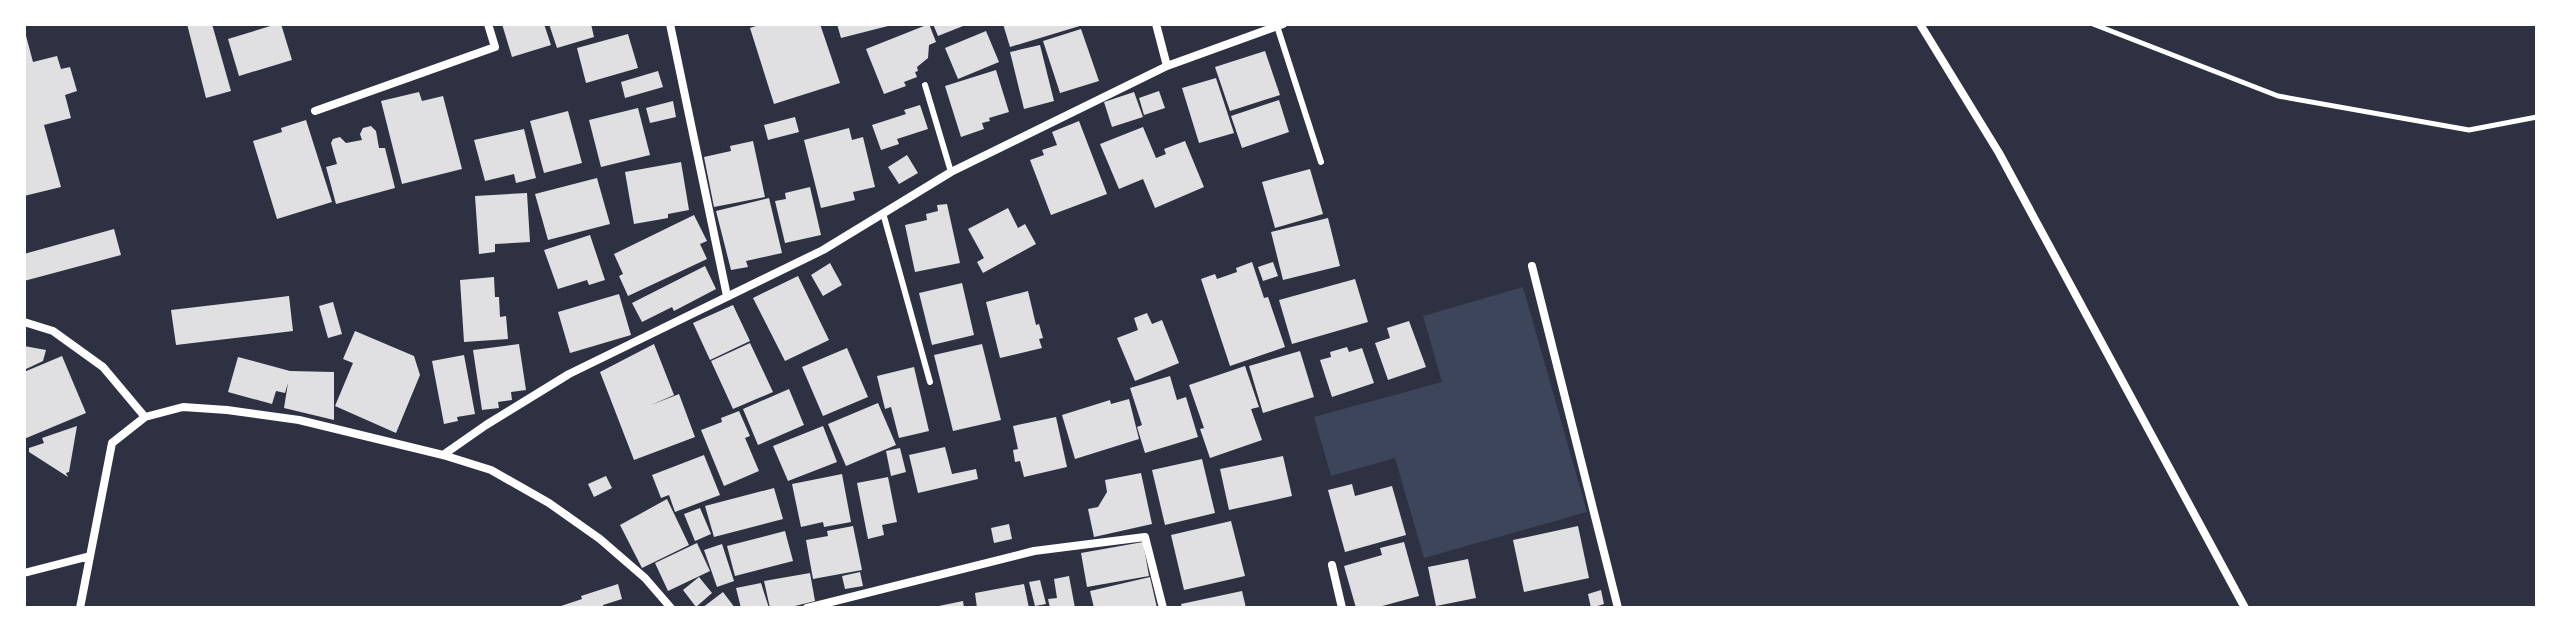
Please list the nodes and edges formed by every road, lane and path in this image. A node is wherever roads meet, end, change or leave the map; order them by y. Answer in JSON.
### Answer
{"nodes":[{"id":1,"x":488,"y":24,"type":"edge"},
{"id":2,"x":670,"y":24,"type":"edge"},
{"id":3,"x":1156,"y":24,"type":"edge"},
{"id":4,"x":1920,"y":24,"type":"edge"},
{"id":5,"x":2093,"y":24,"type":"edge"},
{"id":6,"x":1280,"y":25,"type":"edge"},
{"id":7,"x":1167,"y":66,"type":"junction"},
{"id":8,"x":925,"y":85,"type":"dead end"},
{"id":9,"x":315,"y":111,"type":"dead end"},
{"id":10,"x":2537,"y":117,"type":"edge"},
{"id":11,"x":1321,"y":162,"type":"dead end"},
{"id":12,"x":951,"y":172,"type":"junction"},
{"id":13,"x":883,"y":213,"type":"junction"},
{"id":14,"x":1532,"y":266,"type":"dead end"},
{"id":15,"x":727,"y":296,"type":"junction"},
{"id":16,"x":24,"y":322,"type":"edge"},
{"id":17,"x":930,"y":382,"type":"dead end"},
{"id":18,"x":145,"y":417,"type":"junction"},
{"id":19,"x":443,"y":455,"type":"junction"},
{"id":20,"x":90,"y":556,"type":"junction"},
{"id":21,"x":1332,"y":565,"type":"dead end"},
{"id":22,"x":24,"y":573,"type":"edge"},
{"id":23,"x":80,"y":608,"type":"edge"},
{"id":24,"x":671,"y":608,"type":"edge"},
{"id":25,"x":807,"y":608,"type":"edge"},
{"id":26,"x":1163,"y":608,"type":"edge"},
{"id":27,"x":1342,"y":608,"type":"edge"},
{"id":28,"x":1618,"y":608,"type":"edge"},
{"id":29,"x":2245,"y":608,"type":"edge"}],
"edges":[{"from":1,"to":9,"type":"street"},
{"from":2,"to":15,"type":"street"},
{"from":3,"to":7,"type":"street"},
{"from":4,"to":29,"type":"street"},
{"from":5,"to":10,"type":"path"},
{"from":6,"to":7,"type":"street"},
{"from":6,"to":11,"type":"lane"},
{"from":7,"to":12,"type":"street"},
{"from":8,"to":12,"type":"lane"},
{"from":12,"to":13,"type":"street"},
{"from":13,"to":15,"type":"street"},
{"from":13,"to":17,"type":"lane"},
{"from":14,"to":28,"type":"street"},
{"from":15,"to":19,"type":"street"},
{"from":16,"to":18,"type":"street"},
{"from":18,"to":19,"type":"street"},
{"from":18,"to":20,"type":"street"},
{"from":19,"to":24,"type":"street"},
{"from":20,"to":22,"type":"street"},
{"from":20,"to":23,"type":"street"},
{"from":21,"to":27,"type":"street"},
{"from":25,"to":26,"type":"street"}]}
